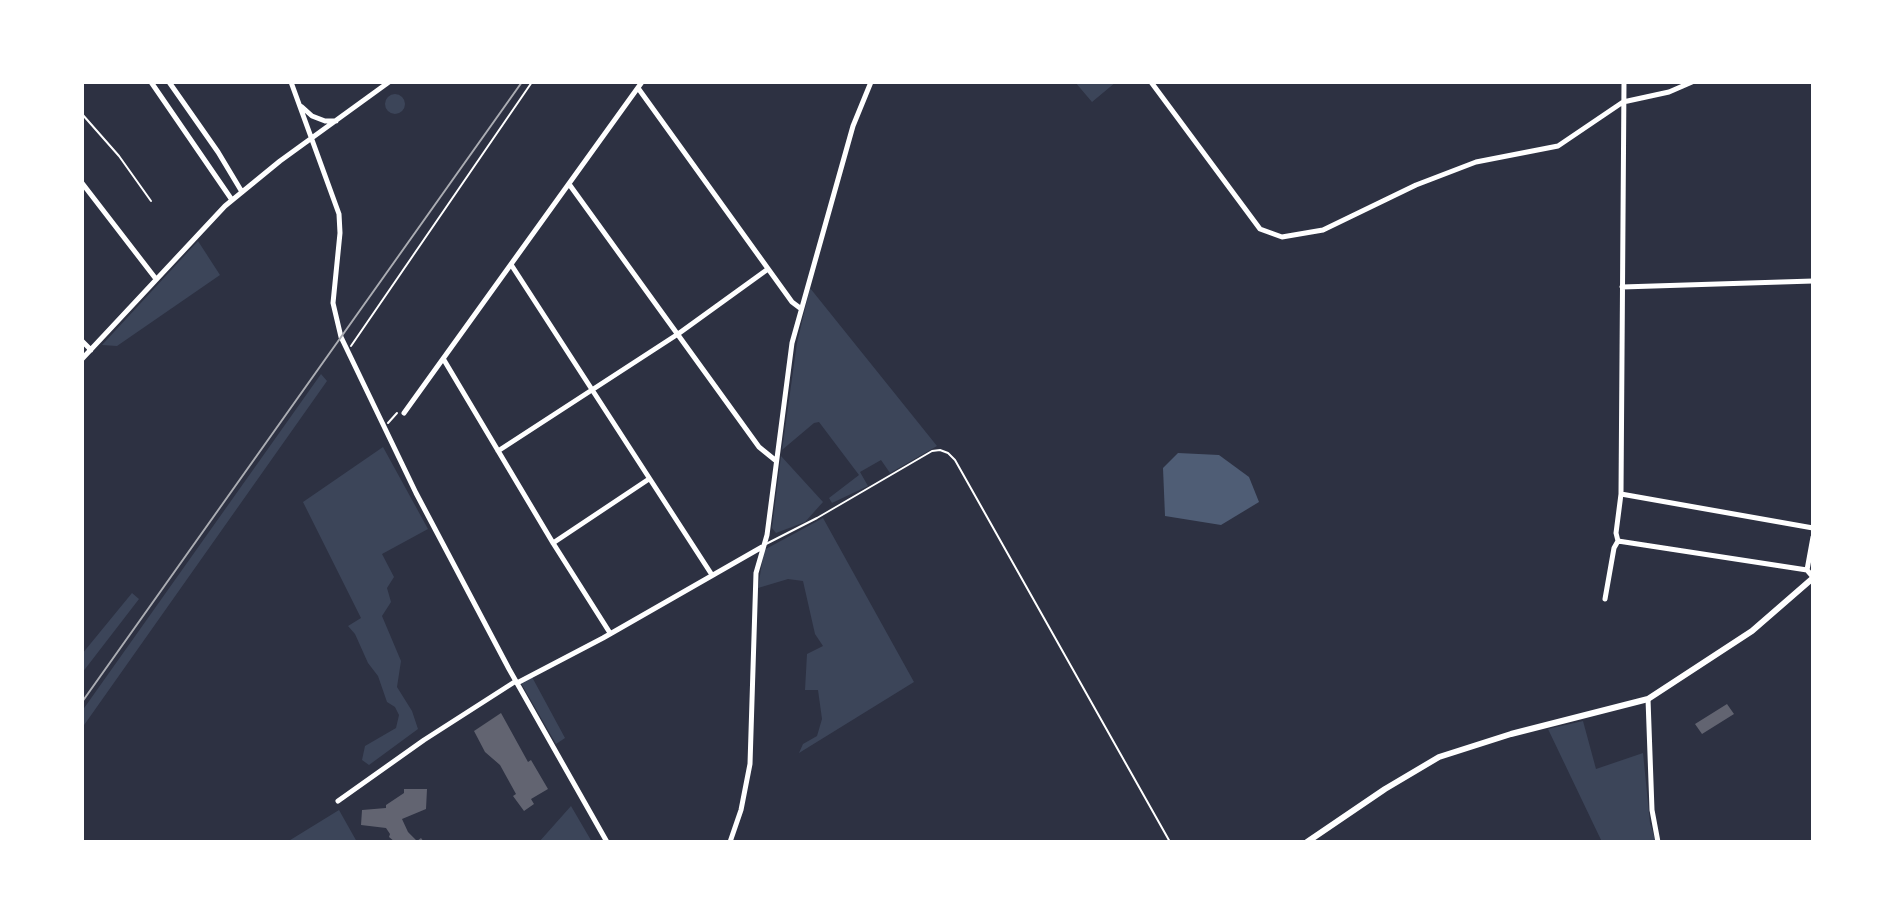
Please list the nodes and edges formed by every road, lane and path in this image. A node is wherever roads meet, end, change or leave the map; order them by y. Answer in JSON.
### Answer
{"nodes":[{"id":1,"x":151,"y":82,"type":"edge"},
{"id":2,"x":169,"y":82,"type":"edge"},
{"id":3,"x":291,"y":82,"type":"edge"},
{"id":4,"x":389,"y":82,"type":"edge"},
{"id":5,"x":532,"y":82,"type":"edge"},
{"id":6,"x":871,"y":82,"type":"edge"},
{"id":7,"x":1151,"y":82,"type":"edge"},
{"id":8,"x":1624,"y":82,"type":"edge"},
{"id":9,"x":1692,"y":82,"type":"edge"},
{"id":10,"x":640,"y":85,"type":"edge"},
{"id":11,"x":1623,"y":102,"type":"junction"},
{"id":12,"x":301,"y":107,"type":"junction"},
{"id":13,"x":82,"y":114,"type":"edge"},
{"id":14,"x":337,"y":121,"type":"junction"},
{"id":15,"x":311,"y":139,"type":"junction"},
{"id":16,"x":82,"y":183,"type":"edge"},
{"id":17,"x":569,"y":184,"type":"junction"},
{"id":18,"x":242,"y":192,"type":"junction"},
{"id":19,"x":232,"y":200,"type":"junction"},
{"id":20,"x":151,"y":201,"type":"dead end"},
{"id":21,"x":512,"y":266,"type":"junction"},
{"id":22,"x":768,"y":269,"type":"junction"},
{"id":23,"x":156,"y":279,"type":"junction"},
{"id":24,"x":1813,"y":281,"type":"edge"},
{"id":25,"x":1622,"y":287,"type":"junction"},
{"id":26,"x":800,"y":308,"type":"junction"},
{"id":27,"x":678,"y":334,"type":"junction"},
{"id":28,"x":82,"y":341,"type":"edge"},
{"id":29,"x":91,"y":350,"type":"junction"},
{"id":30,"x":348,"y":350,"type":"junction"},
{"id":31,"x":82,"y":359,"type":"edge"},
{"id":32,"x":444,"y":360,"type":"junction"},
{"id":33,"x":591,"y":389,"type":"junction"},
{"id":34,"x":404,"y":413,"type":"joint"},
{"id":35,"x":383,"y":426,"type":"junction"},
{"id":36,"x":498,"y":451,"type":"junction"},
{"id":37,"x":775,"y":460,"type":"junction"},
{"id":38,"x":649,"y":479,"type":"junction"},
{"id":39,"x":1621,"y":494,"type":"junction"},
{"id":40,"x":1813,"y":528,"type":"edge"},
{"id":41,"x":1813,"y":537,"type":"edge"},
{"id":42,"x":1618,"y":541,"type":"junction"},
{"id":43,"x":553,"y":543,"type":"junction"},
{"id":44,"x":762,"y":546,"type":"junction"},
{"id":45,"x":1807,"y":570,"type":"junction"},
{"id":46,"x":712,"y":575,"type":"junction"},
{"id":47,"x":1813,"y":577,"type":"edge"},
{"id":48,"x":1605,"y":599,"type":"dead end"},
{"id":49,"x":610,"y":633,"type":"junction"},
{"id":50,"x":516,"y":682,"type":"junction"},
{"id":51,"x":1648,"y":699,"type":"junction"},
{"id":52,"x":338,"y":801,"type":"dead end"},
{"id":53,"x":607,"y":842,"type":"edge"},
{"id":54,"x":730,"y":842,"type":"edge"},
{"id":55,"x":1170,"y":842,"type":"edge"},
{"id":56,"x":1307,"y":842,"type":"edge"},
{"id":57,"x":1658,"y":842,"type":"edge"}],
"edges":[{"from":1,"to":19,"type":"street"},
{"from":2,"to":18,"type":"street"},
{"from":3,"to":12,"type":"street"},
{"from":4,"to":14,"type":"street"},
{"from":5,"to":30,"type":"path"},
{"from":6,"to":26,"type":"street"},
{"from":7,"to":11,"type":"street"},
{"from":8,"to":11,"type":"street"},
{"from":9,"to":11,"type":"street"},
{"from":10,"to":17,"type":"street"},
{"from":10,"to":22,"type":"street"},
{"from":11,"to":25,"type":"street"},
{"from":12,"to":14,"type":"street"},
{"from":12,"to":15,"type":"street"},
{"from":13,"to":20,"type":"path"},
{"from":14,"to":15,"type":"street"},
{"from":15,"to":18,"type":"street"},
{"from":15,"to":30,"type":"street"},
{"from":16,"to":23,"type":"street"},
{"from":17,"to":21,"type":"street"},
{"from":17,"to":27,"type":"street"},
{"from":18,"to":19,"type":"street"},
{"from":19,"to":23,"type":"street"},
{"from":21,"to":32,"type":"street"},
{"from":21,"to":33,"type":"street"},
{"from":22,"to":26,"type":"street"},
{"from":22,"to":27,"type":"street"},
{"from":23,"to":29,"type":"street"},
{"from":24,"to":25,"type":"street"},
{"from":25,"to":39,"type":"street"},
{"from":26,"to":37,"type":"street"},
{"from":27,"to":33,"type":"street"},
{"from":27,"to":37,"type":"street"},
{"from":28,"to":29,"type":"street"},
{"from":29,"to":31,"type":"street"},
{"from":30,"to":35,"type":"street"},
{"from":32,"to":34,"type":"street"},
{"from":32,"to":36,"type":"street"},
{"from":33,"to":36,"type":"street"},
{"from":33,"to":38,"type":"street"},
{"from":34,"to":35,"type":"path"},
{"from":35,"to":50,"type":"street"},
{"from":36,"to":43,"type":"street"},
{"from":37,"to":44,"type":"street"},
{"from":38,"to":43,"type":"street"},
{"from":38,"to":46,"type":"street"},
{"from":39,"to":40,"type":"street"},
{"from":39,"to":42,"type":"street"},
{"from":41,"to":45,"type":"street"},
{"from":42,"to":45,"type":"street"},
{"from":42,"to":48,"type":"street"},
{"from":43,"to":49,"type":"street"},
{"from":44,"to":46,"type":"street"},
{"from":44,"to":54,"type":"street"},
{"from":44,"to":55,"type":"lane"},
{"from":45,"to":47,"type":"street"},
{"from":46,"to":49,"type":"street"},
{"from":47,"to":51,"type":"street"},
{"from":49,"to":50,"type":"street"},
{"from":50,"to":52,"type":"street"},
{"from":50,"to":53,"type":"street"},
{"from":51,"to":56,"type":"street"},
{"from":51,"to":57,"type":"street"}]}
